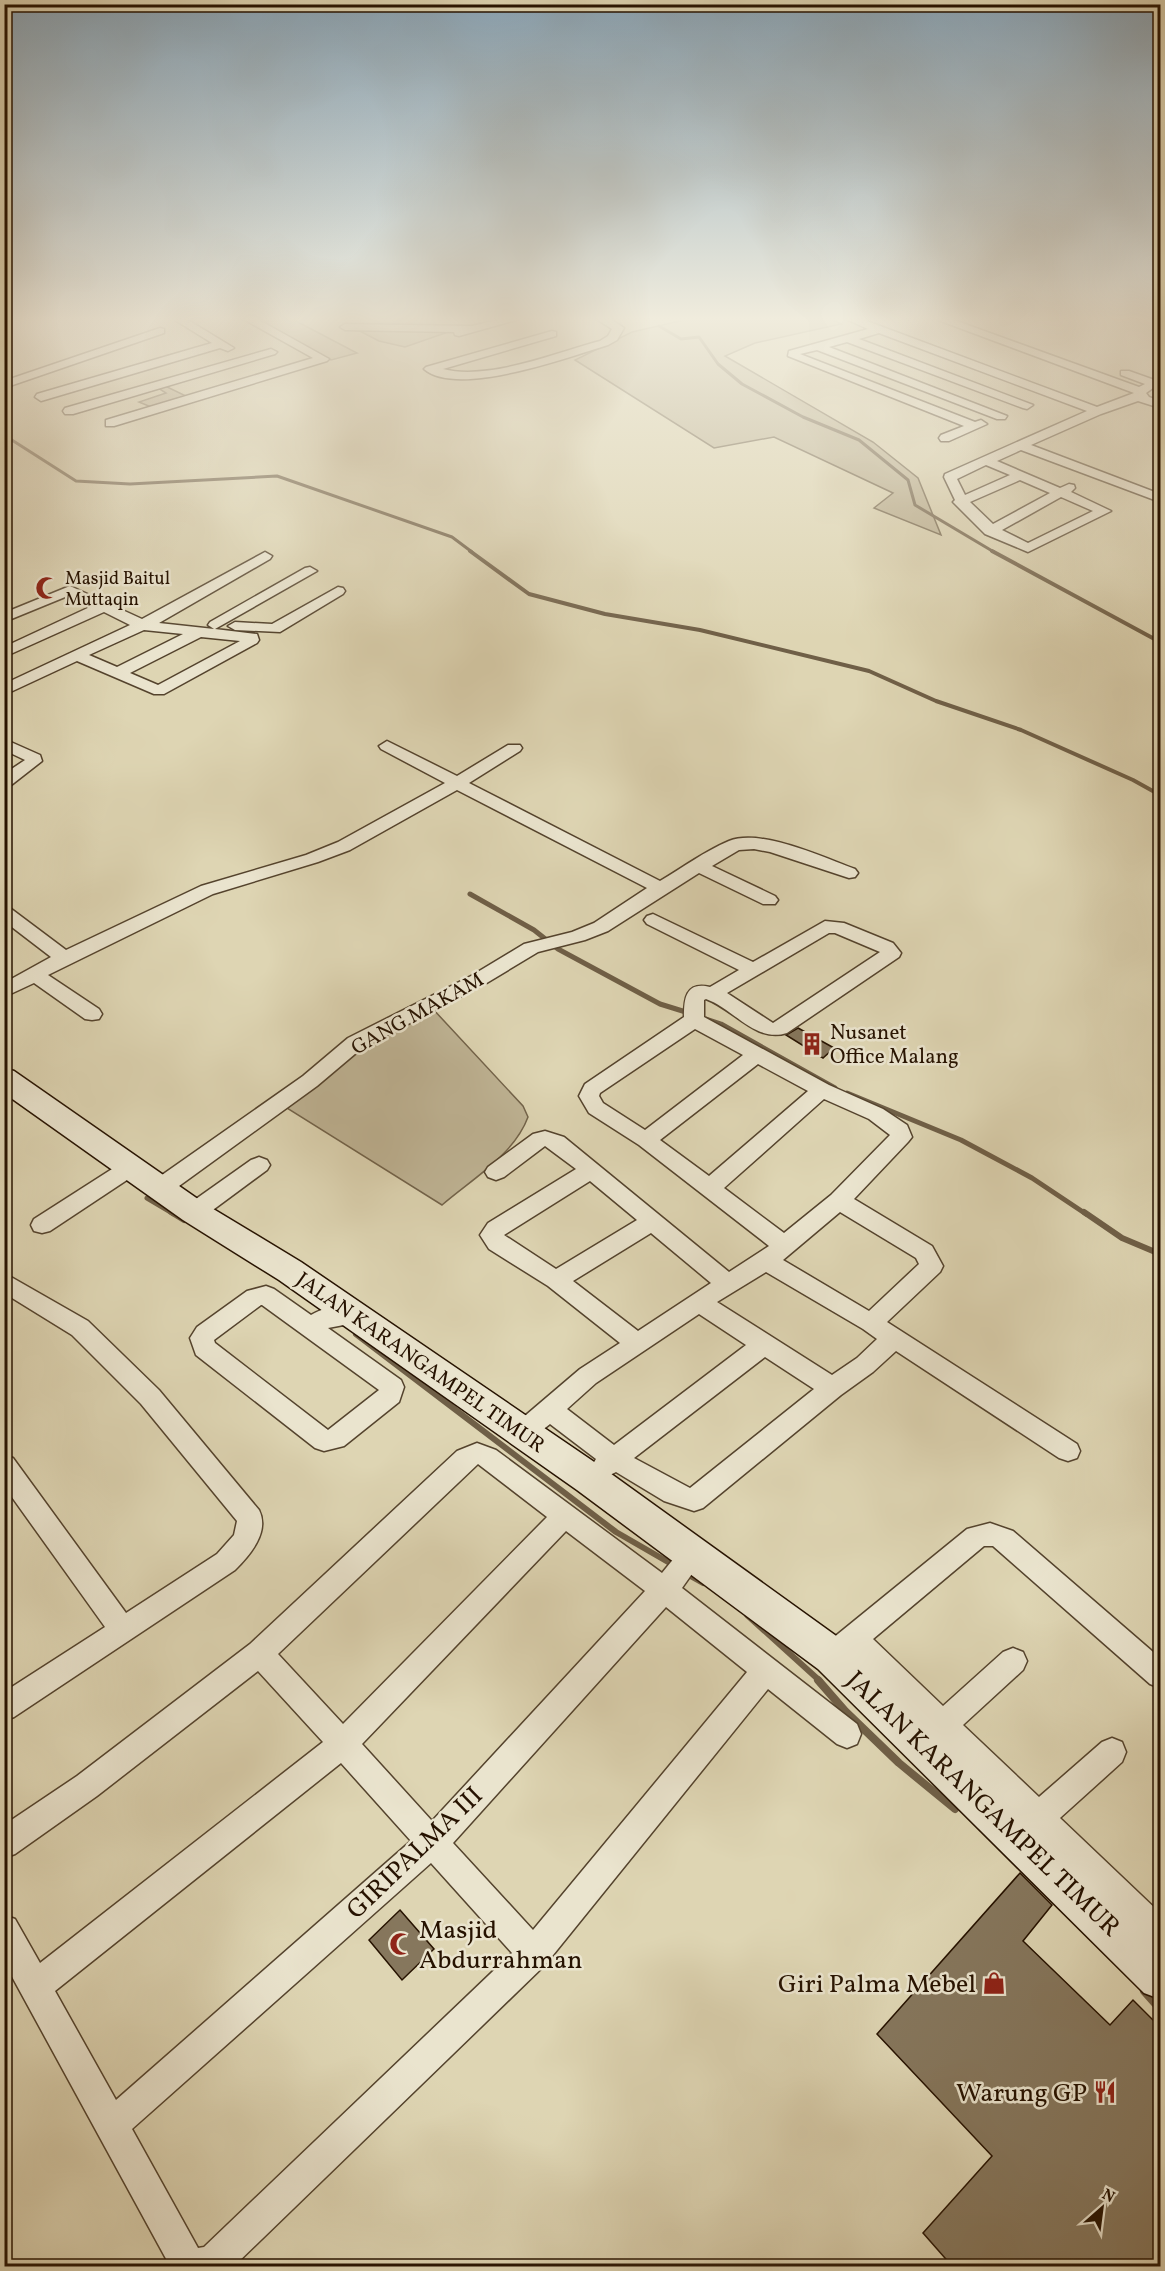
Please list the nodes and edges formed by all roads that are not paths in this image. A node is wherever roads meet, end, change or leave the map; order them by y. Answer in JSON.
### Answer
{"nodes":[{"id":1,"x":974,"y":426,"type":"edge"},
{"id":2,"x":1065,"y":426,"type":"edge"},
{"id":3,"x":945,"y":438,"type":"dead end"},
{"id":4,"x":1022,"y":446,"type":"junction"},
{"id":5,"x":987,"y":461,"type":"junction"},
{"id":6,"x":1098,"y":474,"type":"junction"},
{"id":7,"x":1021,"y":475,"type":"junction"},
{"id":8,"x":1062,"y":491,"type":"junction"},
{"id":9,"x":1161,"y":498,"type":"edge"},
{"id":10,"x":960,"y":502,"type":"junction"},
{"id":11,"x":990,"y":531,"type":"junction"},
{"id":12,"x":265,"y":556,"type":"dead end"},
{"id":13,"x":310,"y":571,"type":"dead end"},
{"id":14,"x":338,"y":591,"type":"dead end"},
{"id":15,"x":104,"y":606,"type":"junction"},
{"id":16,"x":159,"y":617,"type":"junction"},
{"id":17,"x":4,"y":618,"type":"edge"},
{"id":18,"x":142,"y":625,"type":"junction"},
{"id":19,"x":215,"y":625,"type":"junction"},
{"id":20,"x":199,"y":632,"type":"junction"},
{"id":21,"x":4,"y":653,"type":"edge"},
{"id":22,"x":78,"y":656,"type":"junction"},
{"id":23,"x":116,"y":674,"type":"junction"},
{"id":24,"x":4,"y":690,"type":"edge"},
{"id":25,"x":4,"y":744,"type":"edge"},
{"id":26,"x":387,"y":746,"type":"dead end"},
{"id":27,"x":514,"y":748,"type":"dead end"},
{"id":28,"x":4,"y":782,"type":"edge"},
{"id":29,"x":457,"y":783,"type":"junction"},
{"id":30,"x":698,"y":866,"type":"junction"},
{"id":31,"x":849,"y":873,"type":"dead end"},
{"id":32,"x":660,"y":888,"type":"junction"},
{"id":33,"x":769,"y":900,"type":"dead end"},
{"id":34,"x":4,"y":912,"type":"edge"},
{"id":35,"x":653,"y":920,"type":"dead end"},
{"id":36,"x":64,"y":958,"type":"junction"},
{"id":37,"x":752,"y":969,"type":"junction"},
{"id":38,"x":36,"y":975,"type":"junction"},
{"id":39,"x":4,"y":991,"type":"edge"},
{"id":40,"x":716,"y":995,"type":"junction"},
{"id":41,"x":92,"y":1014,"type":"dead end"},
{"id":42,"x":694,"y":1017,"type":"junction"},
{"id":43,"x":756,"y":1055,"type":"junction"},
{"id":44,"x":4,"y":1078,"type":"edge"},
{"id":45,"x":822,"y":1090,"type":"junction"},
{"id":46,"x":646,"y":1140,"type":"junction"},
{"id":47,"x":259,"y":1165,"type":"dead end"},
{"id":48,"x":591,"y":1170,"type":"junction"},
{"id":49,"x":496,"y":1172,"type":"dead end"},
{"id":50,"x":146,"y":1177,"type":"junction"},
{"id":51,"x":709,"y":1188,"type":"junction"},
{"id":52,"x":839,"y":1201,"type":"junction"},
{"id":53,"x":194,"y":1212,"type":"junction"},
{"id":54,"x":653,"y":1221,"type":"junction"},
{"id":55,"x":42,"y":1225,"type":"dead end"},
{"id":56,"x":784,"y":1245,"type":"junction"},
{"id":57,"x":766,"y":1261,"type":"junction"},
{"id":58,"x":556,"y":1280,"type":"junction"},
{"id":59,"x":4,"y":1282,"type":"edge"},
{"id":60,"x":728,"y":1284,"type":"junction"},
{"id":61,"x":699,"y":1302,"type":"junction"},
{"id":62,"x":871,"y":1323,"type":"junction"},
{"id":63,"x":332,"y":1324,"type":"junction"},
{"id":64,"x":894,"y":1338,"type":"junction"},
{"id":65,"x":638,"y":1344,"type":"junction"},
{"id":66,"x":763,"y":1345,"type":"junction"},
{"id":67,"x":832,"y":1388,"type":"junction"},
{"id":68,"x":549,"y":1409,"type":"junction"},
{"id":69,"x":519,"y":1431,"type":"junction"},
{"id":70,"x":1068,"y":1451,"type":"dead end"},
{"id":71,"x":4,"y":1465,"type":"edge"},
{"id":72,"x":602,"y":1469,"type":"junction"},
{"id":73,"x":565,"y":1515,"type":"junction"},
{"id":74,"x":679,"y":1571,"type":"junction"},
{"id":75,"x":123,"y":1630,"type":"junction"},
{"id":76,"x":842,"y":1647,"type":"junction"},
{"id":77,"x":260,"y":1653,"type":"junction"},
{"id":78,"x":1013,"y":1661,"type":"dead end"},
{"id":79,"x":766,"y":1671,"type":"junction"},
{"id":80,"x":1161,"y":1675,"type":"edge"},
{"id":81,"x":4,"y":1708,"type":"edge"},
{"id":82,"x":943,"y":1724,"type":"junction"},
{"id":83,"x":847,"y":1734,"type":"dead end"},
{"id":84,"x":343,"y":1744,"type":"junction"},
{"id":85,"x":1112,"y":1752,"type":"dead end"},
{"id":86,"x":1040,"y":1816,"type":"junction"},
{"id":87,"x":433,"y":1842,"type":"junction"},
{"id":88,"x":4,"y":1843,"type":"edge"},
{"id":89,"x":4,"y":1930,"type":"edge"},
{"id":90,"x":1161,"y":1934,"type":"edge"},
{"id":91,"x":534,"y":1954,"type":"junction"},
{"id":92,"x":1158,"y":1969,"type":"edge"},
{"id":93,"x":36,"y":1986,"type":"junction"},
{"id":94,"x":111,"y":2126,"type":"junction"},
{"id":95,"x":196,"y":2266,"type":"edge"},
{"id":96,"x":201,"y":2266,"type":"edge"}],
"edges":[{"from":1,"to":3,"type":"street"},
{"from":2,"to":4,"type":"street"},
{"from":4,"to":5,"type":"street"},
{"from":4,"to":6,"type":"street"},
{"from":5,"to":7,"type":"street"},
{"from":5,"to":10,"type":"street"},
{"from":6,"to":8,"type":"street"},
{"from":6,"to":9,"type":"street"},
{"from":7,"to":8,"type":"street"},
{"from":7,"to":10,"type":"street"},
{"from":8,"to":11,"type":"street"},
{"from":8,"to":11,"type":"street"},
{"from":10,"to":11,"type":"street"},
{"from":12,"to":16,"type":"street"},
{"from":13,"to":19,"type":"street"},
{"from":14,"to":19,"type":"street"},
{"from":15,"to":17,"type":"street"},
{"from":15,"to":18,"type":"street"},
{"from":15,"to":21,"type":"street"},
{"from":16,"to":18,"type":"street"},
{"from":16,"to":19,"type":"street"},
{"from":18,"to":20,"type":"street"},
{"from":18,"to":22,"type":"street"},
{"from":20,"to":23,"type":"street"},
{"from":20,"to":23,"type":"street"},
{"from":22,"to":23,"type":"street"},
{"from":22,"to":24,"type":"street"},
{"from":25,"to":28,"type":"street"},
{"from":26,"to":29,"type":"street"},
{"from":27,"to":29,"type":"street"},
{"from":29,"to":32,"type":"street"},
{"from":29,"to":36,"type":"street"},
{"from":30,"to":31,"type":"street","name":"GANG MAKAM"},
{"from":30,"to":32,"type":"street","name":"GANG MAKAM"},
{"from":30,"to":33,"type":"street"},
{"from":32,"to":50,"type":"street","name":"GANG MAKAM"},
{"from":34,"to":36,"type":"street"},
{"from":35,"to":37,"type":"street"},
{"from":36,"to":38,"type":"street"},
{"from":37,"to":40,"type":"street"},
{"from":37,"to":40,"type":"street"},
{"from":38,"to":39,"type":"street"},
{"from":38,"to":41,"type":"street"},
{"from":40,"to":42,"type":"street"},
{"from":42,"to":43,"type":"street"},
{"from":42,"to":46,"type":"street"},
{"from":43,"to":45,"type":"street"},
{"from":43,"to":46,"type":"street"},
{"from":44,"to":50,"type":"street","name":"JALAN KARANGAMPEL TIMUR"},
{"from":45,"to":51,"type":"street"},
{"from":45,"to":52,"type":"street"},
{"from":46,"to":51,"type":"street"},
{"from":47,"to":53,"type":"street"},
{"from":48,"to":49,"type":"street"},
{"from":48,"to":54,"type":"street"},
{"from":48,"to":58,"type":"street"},
{"from":50,"to":53,"type":"street","name":"JALAN KARANGAMPEL TIMUR"},
{"from":50,"to":55,"type":"street","name":"GANG MAKAM"},
{"from":51,"to":56,"type":"street"},
{"from":52,"to":56,"type":"street"},
{"from":52,"to":62,"type":"street"},
{"from":53,"to":63,"type":"street","name":"JALAN KARANGAMPEL TIMUR"},
{"from":54,"to":58,"type":"street"},
{"from":54,"to":60,"type":"street"},
{"from":56,"to":57,"type":"street"},
{"from":57,"to":60,"type":"street"},
{"from":57,"to":62,"type":"street"},
{"from":58,"to":65,"type":"street"},
{"from":59,"to":75,"type":"street"},
{"from":60,"to":61,"type":"street"},
{"from":61,"to":65,"type":"street"},
{"from":61,"to":66,"type":"street"},
{"from":62,"to":64,"type":"street"},
{"from":63,"to":63,"type":"street"},
{"from":63,"to":69,"type":"street","name":"JALAN KARANGAMPEL TIMUR"},
{"from":64,"to":67,"type":"street"},
{"from":64,"to":70,"type":"street"},
{"from":65,"to":68,"type":"street"},
{"from":66,"to":67,"type":"street"},
{"from":66,"to":72,"type":"street"},
{"from":67,"to":72,"type":"street"},
{"from":68,"to":69,"type":"street"},
{"from":68,"to":72,"type":"street"},
{"from":69,"to":72,"type":"street","name":"JALAN KARANGAMPEL TIMUR"},
{"from":71,"to":75,"type":"street"},
{"from":72,"to":74,"type":"street","name":"JALAN KARANGAMPEL TIMUR"},
{"from":73,"to":74,"type":"street"},
{"from":73,"to":77,"type":"street"},
{"from":73,"to":84,"type":"street"},
{"from":74,"to":76,"type":"street","name":"JALAN KARANGAMPEL TIMUR"},
{"from":74,"to":79,"type":"street"},
{"from":74,"to":87,"type":"street","name":"GIRIPALMA III"},
{"from":75,"to":81,"type":"street"},
{"from":76,"to":80,"type":"street"},
{"from":76,"to":82,"type":"street","name":"JALAN KARANGAMPEL TIMUR"},
{"from":76,"to":92,"type":"street","name":"JALAN KARANGAMPEL TIMUR"},
{"from":77,"to":84,"type":"street"},
{"from":77,"to":88,"type":"street"},
{"from":78,"to":82,"type":"street"},
{"from":79,"to":83,"type":"street"},
{"from":79,"to":91,"type":"street"},
{"from":82,"to":86,"type":"street","name":"JALAN KARANGAMPEL TIMUR"},
{"from":84,"to":87,"type":"street"},
{"from":84,"to":93,"type":"street"},
{"from":85,"to":86,"type":"street"},
{"from":86,"to":90,"type":"street","name":"JALAN KARANGAMPEL TIMUR"},
{"from":87,"to":91,"type":"street"},
{"from":87,"to":94,"type":"street","name":"GIRIPALMA III"},
{"from":89,"to":93,"type":"street"},
{"from":91,"to":96,"type":"street"},
{"from":93,"to":94,"type":"street"},
{"from":94,"to":95,"type":"street"}]}
